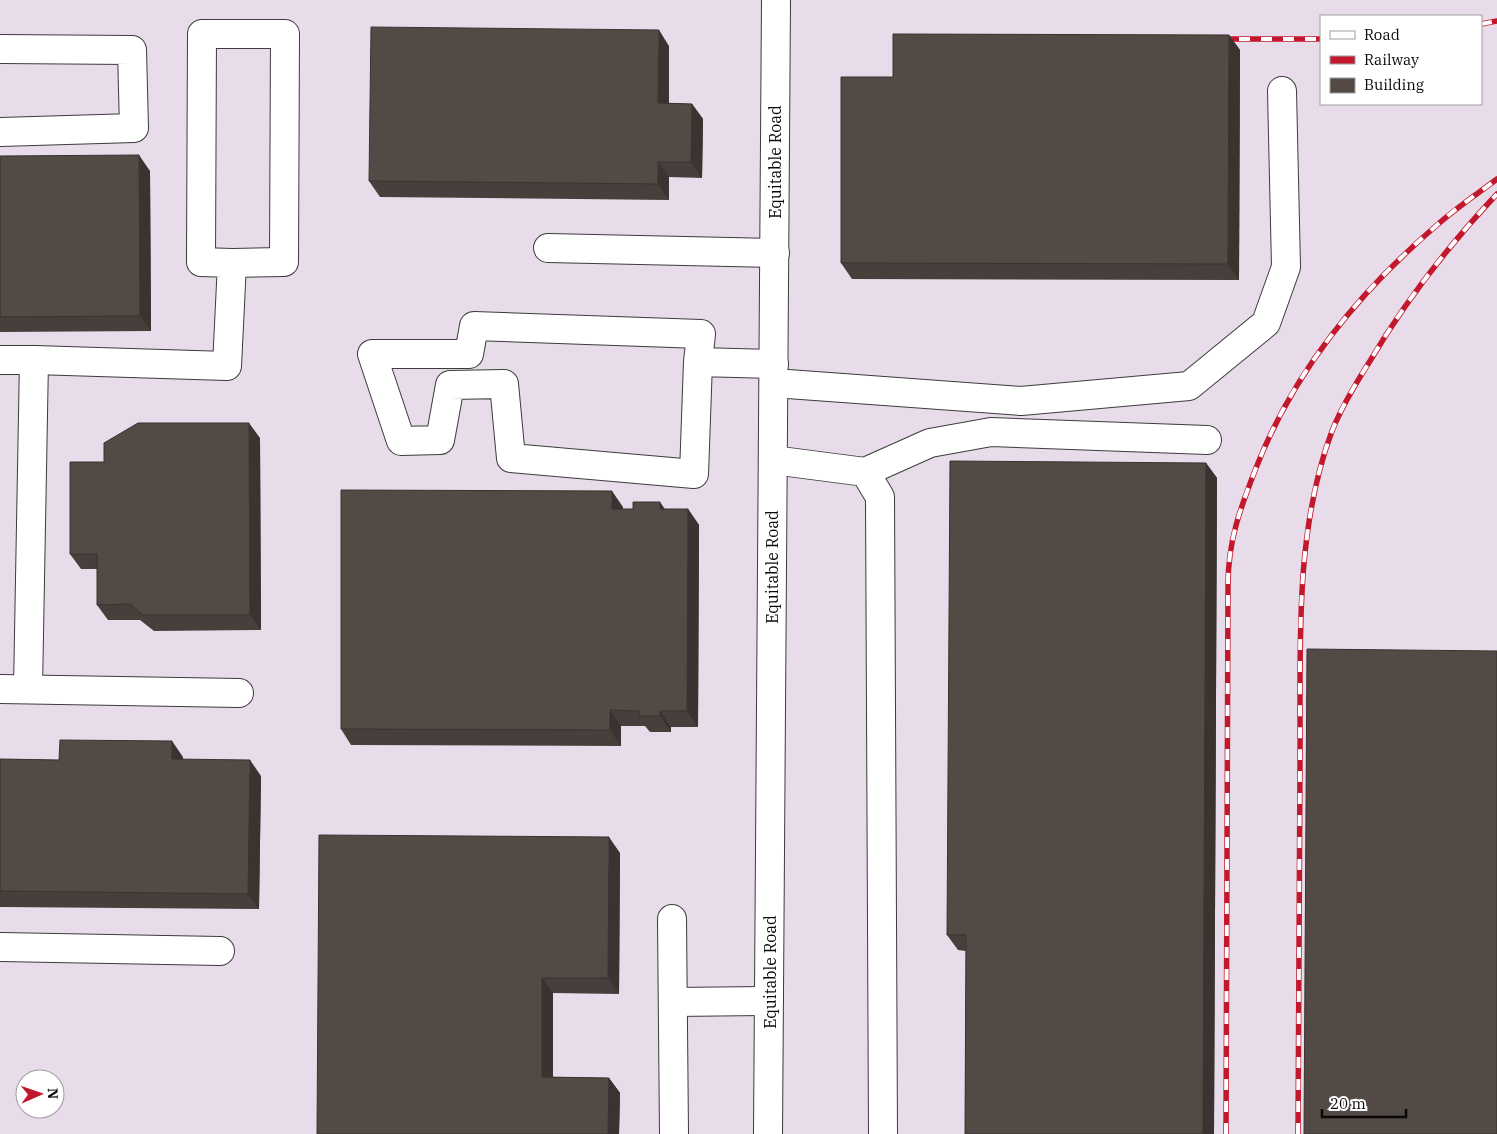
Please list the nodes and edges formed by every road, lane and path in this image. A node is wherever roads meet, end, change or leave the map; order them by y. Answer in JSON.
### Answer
{"nodes":[{"id":1,"x":776,"y":0,"type":"edge"},
{"id":2,"x":0,"y":49,"type":"edge"},
{"id":3,"x":1282,"y":91,"type":"dead end"},
{"id":4,"x":0,"y":132,"type":"edge"},
{"id":5,"x":548,"y":248,"type":"dead end"},
{"id":6,"x":775,"y":253,"type":"junction"},
{"id":7,"x":232,"y":263,"type":"junction"},
{"id":8,"x":0,"y":360,"type":"edge"},
{"id":9,"x":34,"y":360,"type":"junction"},
{"id":10,"x":698,"y":362,"type":"junction"},
{"id":11,"x":774,"y":374,"type":"junction"},
{"id":12,"x":1207,"y":440,"type":"dead end"},
{"id":13,"x":773,"y":460,"type":"junction"},
{"id":14,"x":865,"y":472,"type":"junction"},
{"id":15,"x":0,"y":689,"type":"edge"},
{"id":16,"x":28,"y":689,"type":"junction"},
{"id":17,"x":239,"y":694,"type":"dead end"},
{"id":18,"x":672,"y":919,"type":"dead end"},
{"id":19,"x":0,"y":947,"type":"edge"},
{"id":20,"x":220,"y":951,"type":"dead end"},
{"id":21,"x":769,"y":1001,"type":"junction"},
{"id":22,"x":673,"y":1002,"type":"junction"},
{"id":23,"x":674,"y":1134,"type":"edge"},
{"id":24,"x":768,"y":1134,"type":"edge"},
{"id":25,"x":883,"y":1134,"type":"edge"}],
"edges":[{"from":1,"to":6,"type":"street","name":"Equitable Road"},
{"from":2,"to":4,"type":"street"},
{"from":3,"to":11,"type":"street"},
{"from":5,"to":6,"type":"street"},
{"from":6,"to":11,"type":"street","name":"Equitable Road"},
{"from":7,"to":7,"type":"street"},
{"from":7,"to":9,"type":"street"},
{"from":8,"to":9,"type":"street"},
{"from":9,"to":16,"type":"street"},
{"from":10,"to":10,"type":"street"},
{"from":10,"to":11,"type":"street"},
{"from":11,"to":13,"type":"street","name":"Equitable Road"},
{"from":12,"to":14,"type":"street"},
{"from":13,"to":14,"type":"street"},
{"from":13,"to":21,"type":"street","name":"Equitable Road"},
{"from":14,"to":25,"type":"street"},
{"from":15,"to":16,"type":"street"},
{"from":16,"to":17,"type":"street"},
{"from":18,"to":22,"type":"street"},
{"from":19,"to":20,"type":"street"},
{"from":21,"to":22,"type":"street"},
{"from":21,"to":24,"type":"street","name":"Equitable Road"},
{"from":22,"to":23,"type":"street"}]}
